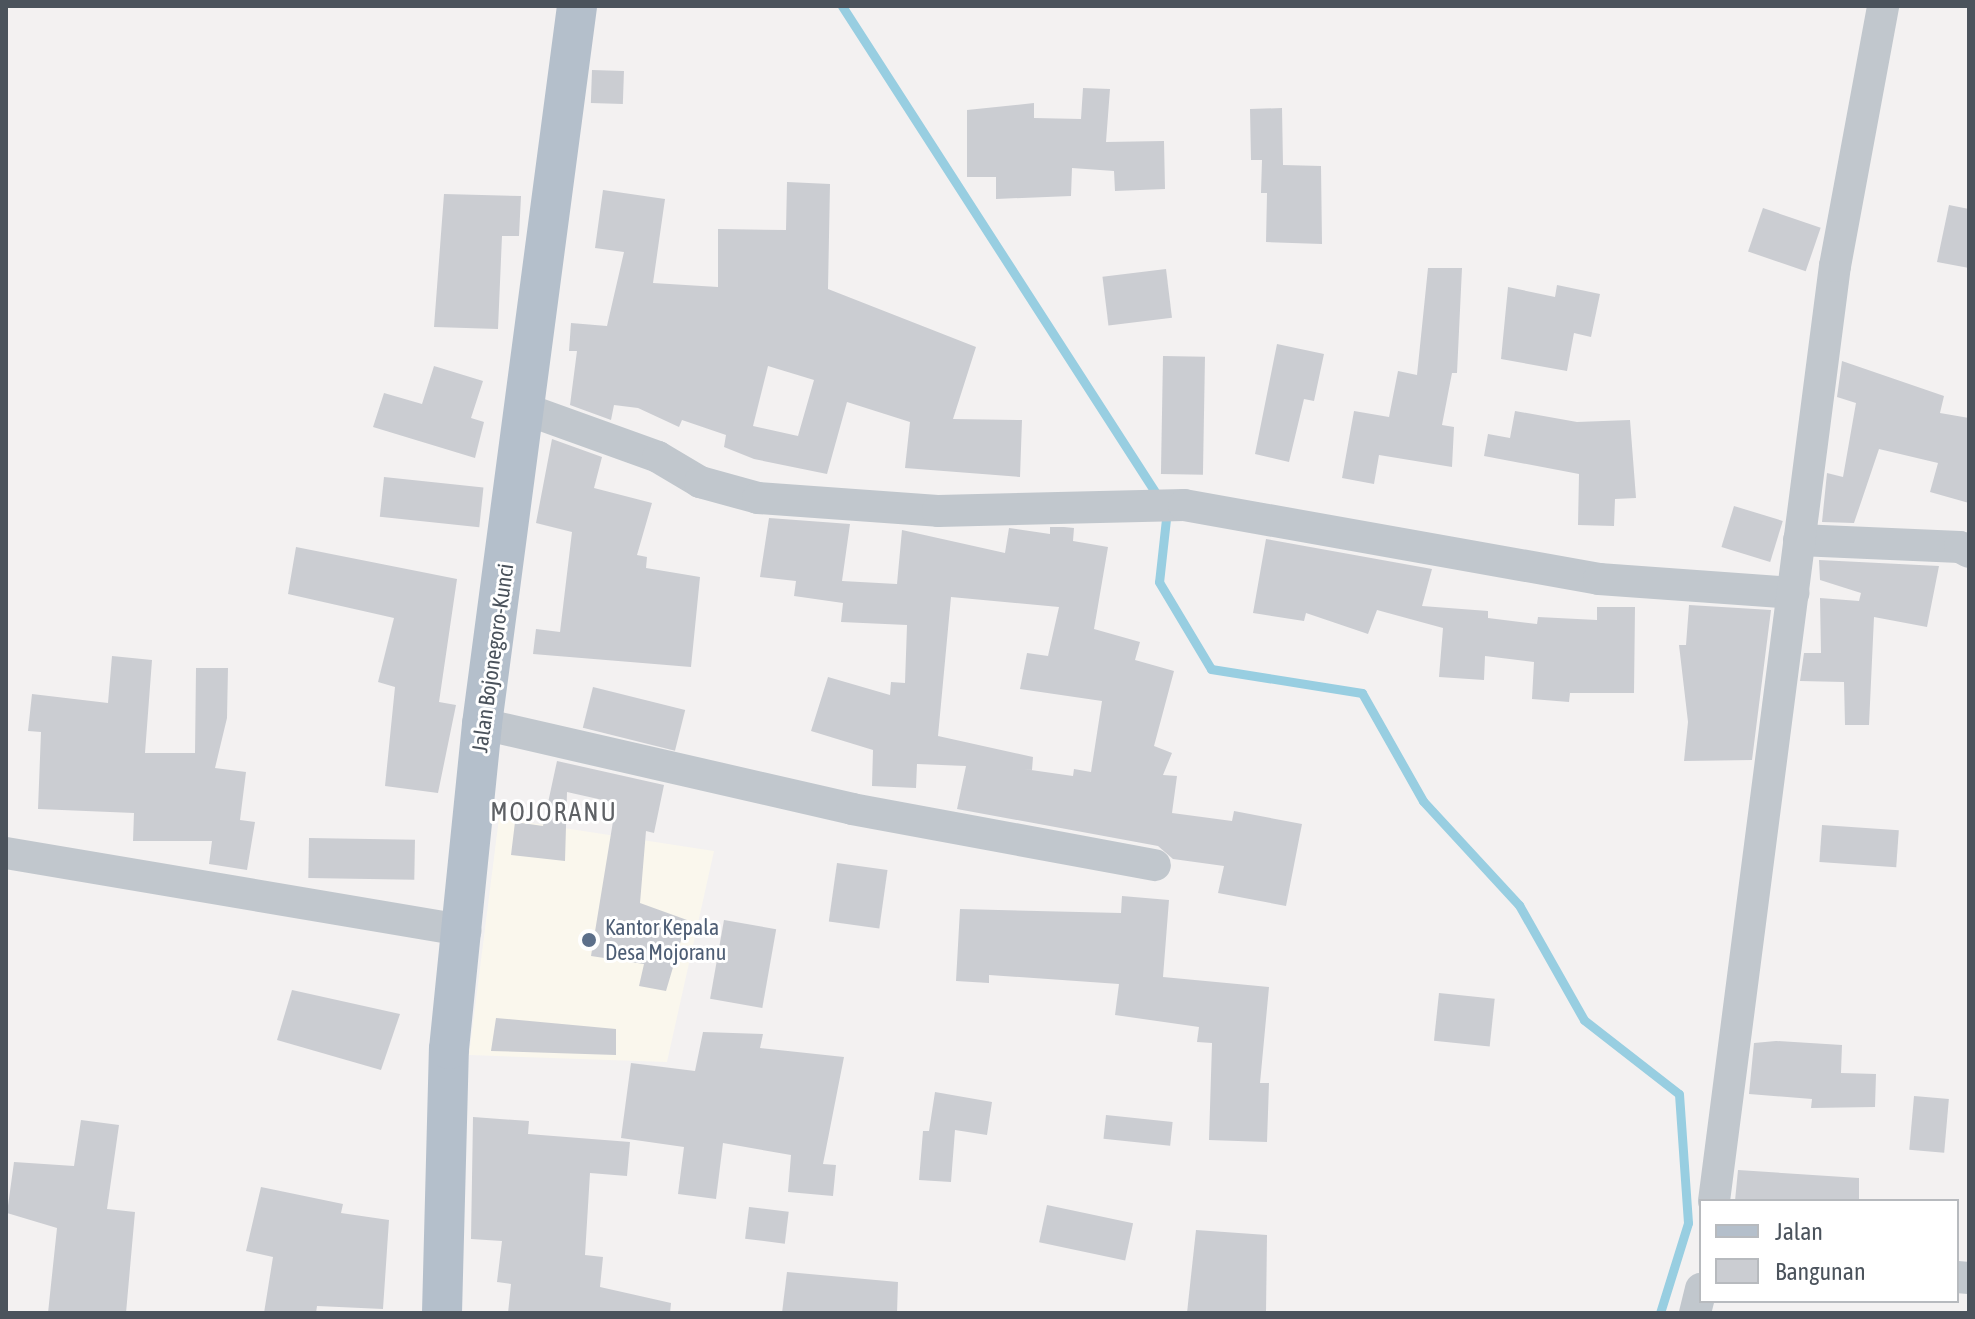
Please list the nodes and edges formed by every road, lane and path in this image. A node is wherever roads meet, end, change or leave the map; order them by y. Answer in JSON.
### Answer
{"nodes":[{"id":1,"x":577,"y":6,"type":"edge"},
{"id":2,"x":1883,"y":6,"type":"edge"},
{"id":3,"x":525,"y":409,"type":"junction"},
{"id":4,"x":1799,"y":540,"type":"junction"},
{"id":5,"x":1969,"y":552,"type":"edge"},
{"id":6,"x":1793,"y":593,"type":"junction"},
{"id":7,"x":482,"y":724,"type":"junction"},
{"id":8,"x":6,"y":853,"type":"edge"},
{"id":9,"x":1155,"y":865,"type":"dead end"},
{"id":10,"x":465,"y":931,"type":"junction"},
{"id":11,"x":1714,"y":1199,"type":"edge"},
{"id":12,"x":442,"y":1313,"type":"edge"}],
"edges":[{"from":1,"to":3,"type":"main road","name":"Jalan Bojonegoro-Kunci"},
{"from":2,"to":4,"type":"street"},
{"from":3,"to":6,"type":"street"},
{"from":3,"to":7,"type":"main road","name":"Jalan Bojonegoro-Kunci"},
{"from":4,"to":5,"type":"street"},
{"from":4,"to":6,"type":"street"},
{"from":6,"to":11,"type":"street"},
{"from":7,"to":9,"type":"street"},
{"from":7,"to":10,"type":"main road","name":"Jalan Bojonegoro-Kunci"},
{"from":8,"to":10,"type":"street"},
{"from":10,"to":12,"type":"main road","name":"Jalan Bojonegoro-Kunci"}]}
